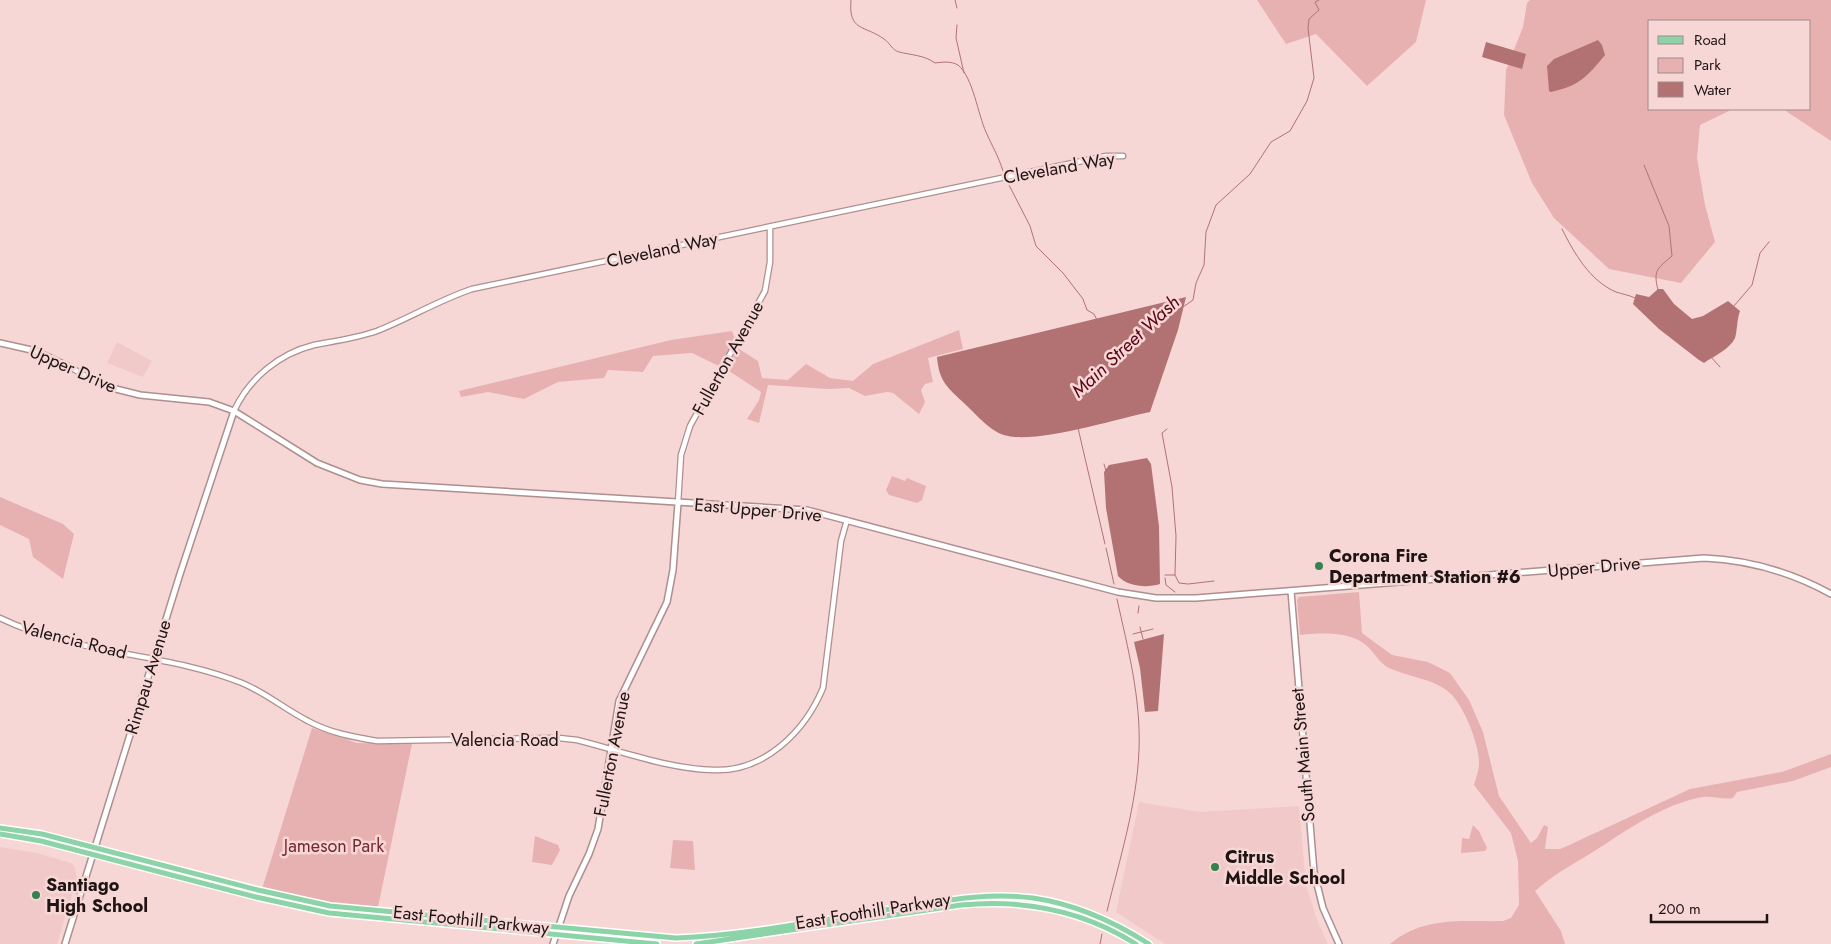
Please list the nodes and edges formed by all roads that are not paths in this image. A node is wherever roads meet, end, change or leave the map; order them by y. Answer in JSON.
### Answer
{"nodes":[{"id":1,"x":1123,"y":156,"type":"dead end"},
{"id":2,"x":770,"y":228,"type":"junction"},
{"id":3,"x":0,"y":344,"type":"edge"},
{"id":4,"x":72,"y":368,"type":"joint"},
{"id":5,"x":85,"y":376,"type":"joint"},
{"id":6,"x":234,"y":411,"type":"junction"},
{"id":7,"x":678,"y":503,"type":"junction"},
{"id":8,"x":847,"y":520,"type":"junction"},
{"id":9,"x":1291,"y":591,"type":"junction"},
{"id":10,"x":1831,"y":594,"type":"edge"},
{"id":11,"x":0,"y":618,"type":"edge"},
{"id":12,"x":154,"y":659,"type":"junction"},
{"id":13,"x":610,"y":749,"type":"junction"},
{"id":14,"x":0,"y":828,"type":"edge"},
{"id":15,"x":0,"y":834,"type":"edge"},
{"id":16,"x":94,"y":848,"type":"junction"},
{"id":17,"x":92,"y":854,"type":"junction"},
{"id":18,"x":558,"y":929,"type":"junction"},
{"id":19,"x":556,"y":935,"type":"junction"},
{"id":20,"x":65,"y":944,"type":"edge"},
{"id":21,"x":553,"y":944,"type":"edge"},
{"id":22,"x":657,"y":944,"type":"edge"},
{"id":23,"x":696,"y":944,"type":"edge"},
{"id":24,"x":1136,"y":944,"type":"edge"},
{"id":25,"x":1148,"y":944,"type":"edge"},
{"id":26,"x":1339,"y":944,"type":"edge"}],
"edges":[{"from":1,"to":2,"type":"street","name":"Cleveland Way"},
{"from":2,"to":6,"type":"street","name":"Cleveland Way"},
{"from":2,"to":7,"type":"street","name":"Fullerton Avenue"},
{"from":3,"to":4,"type":"main road","name":"Upper Drive"},
{"from":4,"to":5,"type":"street","name":"Upper Drive"},
{"from":5,"to":6,"type":"main road","name":"Upper Drive"},
{"from":6,"to":7,"type":"main road","name":"East Upper Drive"},
{"from":6,"to":12,"type":"main road","name":"Rimpau Avenue"},
{"from":7,"to":8,"type":"main road","name":"East Upper Drive"},
{"from":7,"to":13,"type":"main road","name":"Fullerton Avenue"},
{"from":8,"to":9,"type":"main road","name":"East Upper Drive"},
{"from":8,"to":13,"type":"street","name":"Valencia Road"},
{"from":9,"to":10,"type":"main road","name":"Upper Drive"},
{"from":9,"to":26,"type":"main road","name":"South Main Street"},
{"from":11,"to":12,"type":"street","name":"Valencia Road"},
{"from":12,"to":13,"type":"street","name":"Valencia Road"},
{"from":12,"to":16,"type":"main road","name":"Rimpau Avenue"},
{"from":13,"to":18,"type":"main road","name":"Fullerton Avenue"},
{"from":14,"to":16,"type":"main road","name":"East Foothill Parkway"},
{"from":15,"to":17,"type":"main road","name":"East Foothill Parkway"},
{"from":16,"to":17,"type":"main road","name":"Rimpau Avenue"},
{"from":16,"to":18,"type":"main road","name":"East Foothill Parkway"},
{"from":17,"to":19,"type":"main road","name":"East Foothill Parkway"},
{"from":17,"to":20,"type":"main road","name":"Rimpau Avenue"},
{"from":18,"to":19,"type":"main road","name":"Fullerton Avenue"},
{"from":18,"to":25,"type":"main road","name":"East Foothill Parkway"},
{"from":19,"to":21,"type":"main road","name":"Fullerton Avenue"},
{"from":19,"to":22,"type":"main road","name":"East Foothill Parkway"},
{"from":23,"to":24,"type":"main road","name":"East Foothill Parkway"}]}
